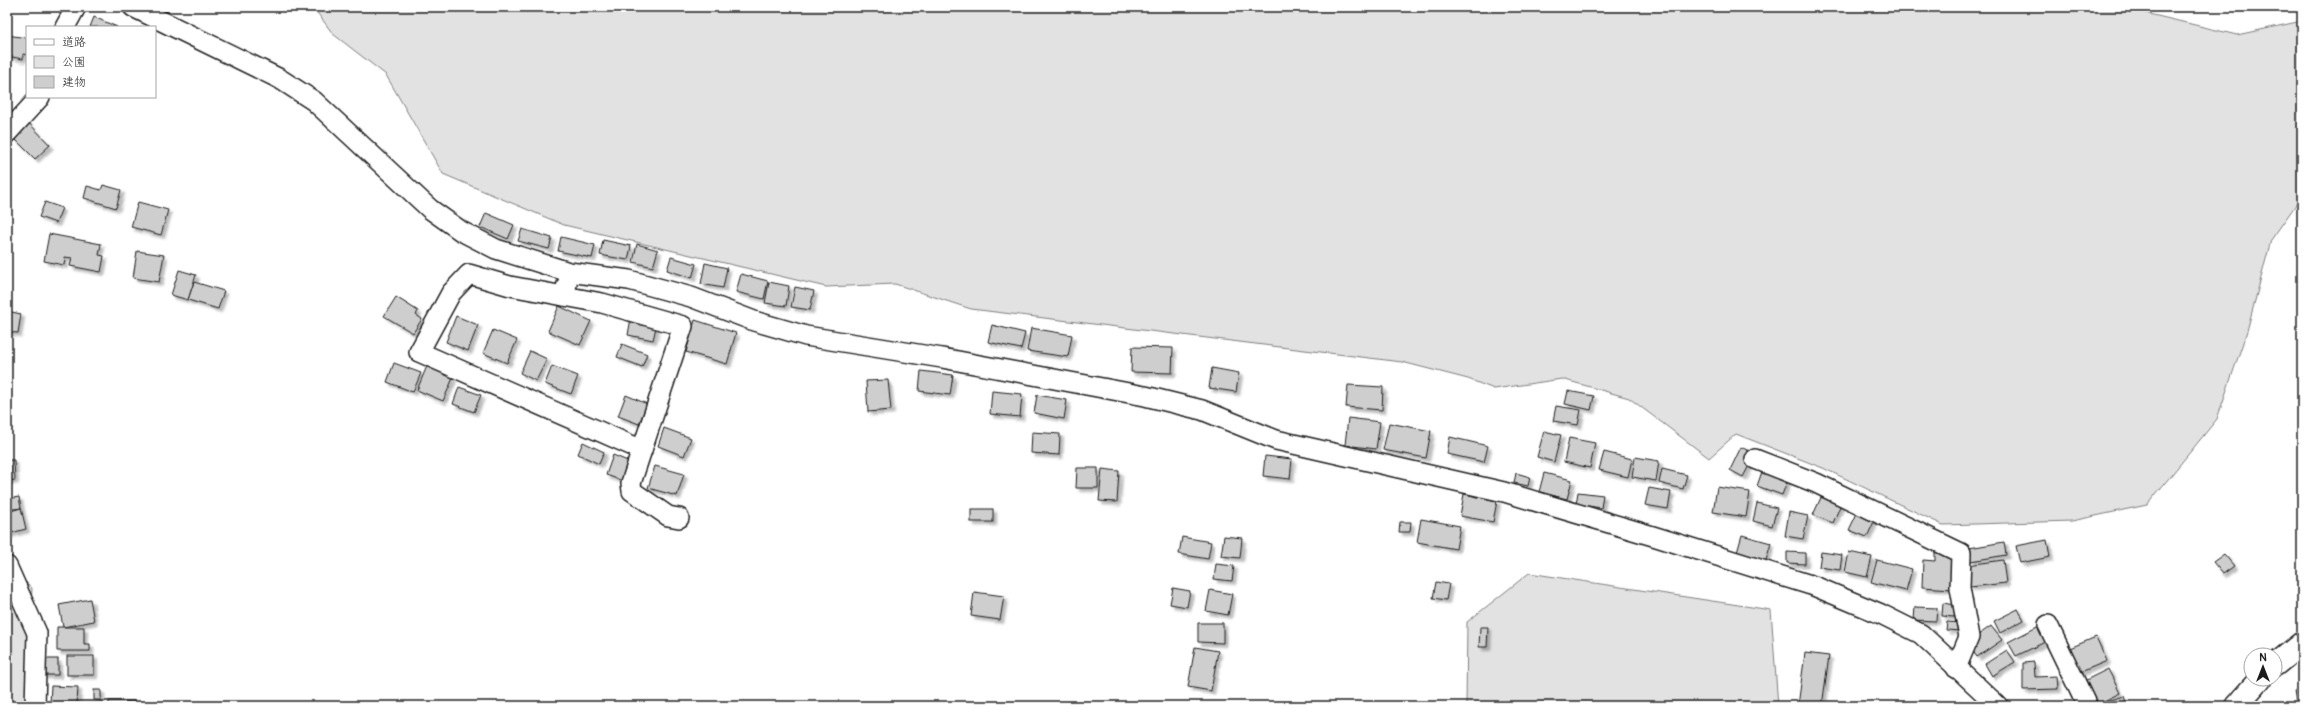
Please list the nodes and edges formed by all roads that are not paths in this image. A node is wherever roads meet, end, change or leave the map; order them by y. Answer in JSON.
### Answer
{"nodes":[{"id":1,"x":76,"y":7,"type":"edge"},
{"id":2,"x":133,"y":7,"type":"edge"},
{"id":3,"x":66,"y":26,"type":"edge"},
{"id":4,"x":39,"y":98,"type":"edge"},
{"id":5,"x":7,"y":133,"type":"edge"},
{"id":6,"x":569,"y":272,"type":"junction"},
{"id":7,"x":564,"y":296,"type":"junction"},
{"id":8,"x":642,"y":450,"type":"junction"},
{"id":9,"x":1755,"y":459,"type":"dead end"},
{"id":10,"x":679,"y":518,"type":"dead end"},
{"id":11,"x":7,"y":566,"type":"edge"},
{"id":12,"x":2048,"y":625,"type":"dead end"},
{"id":13,"x":2302,"y":643,"type":"edge"},
{"id":14,"x":2283,"y":658,"type":"edge"},
{"id":15,"x":1956,"y":668,"type":"junction"},
{"id":16,"x":2253,"y":687,"type":"edge"},
{"id":17,"x":35,"y":706,"type":"edge"},
{"id":18,"x":1998,"y":706,"type":"edge"},
{"id":19,"x":2087,"y":706,"type":"edge"},
{"id":20,"x":2236,"y":706,"type":"edge"}],
"edges":[{"from":1,"to":3,"type":"street"},
{"from":2,"to":6,"type":"street"},
{"from":4,"to":5,"type":"street"},
{"from":6,"to":7,"type":"street"},
{"from":6,"to":15,"type":"street"},
{"from":7,"to":8,"type":"street"},
{"from":7,"to":8,"type":"street"},
{"from":8,"to":10,"type":"street"},
{"from":9,"to":15,"type":"street"},
{"from":11,"to":17,"type":"street"},
{"from":12,"to":19,"type":"street"},
{"from":13,"to":14,"type":"main road"},
{"from":15,"to":18,"type":"street"},
{"from":16,"to":20,"type":"main road"}]}
